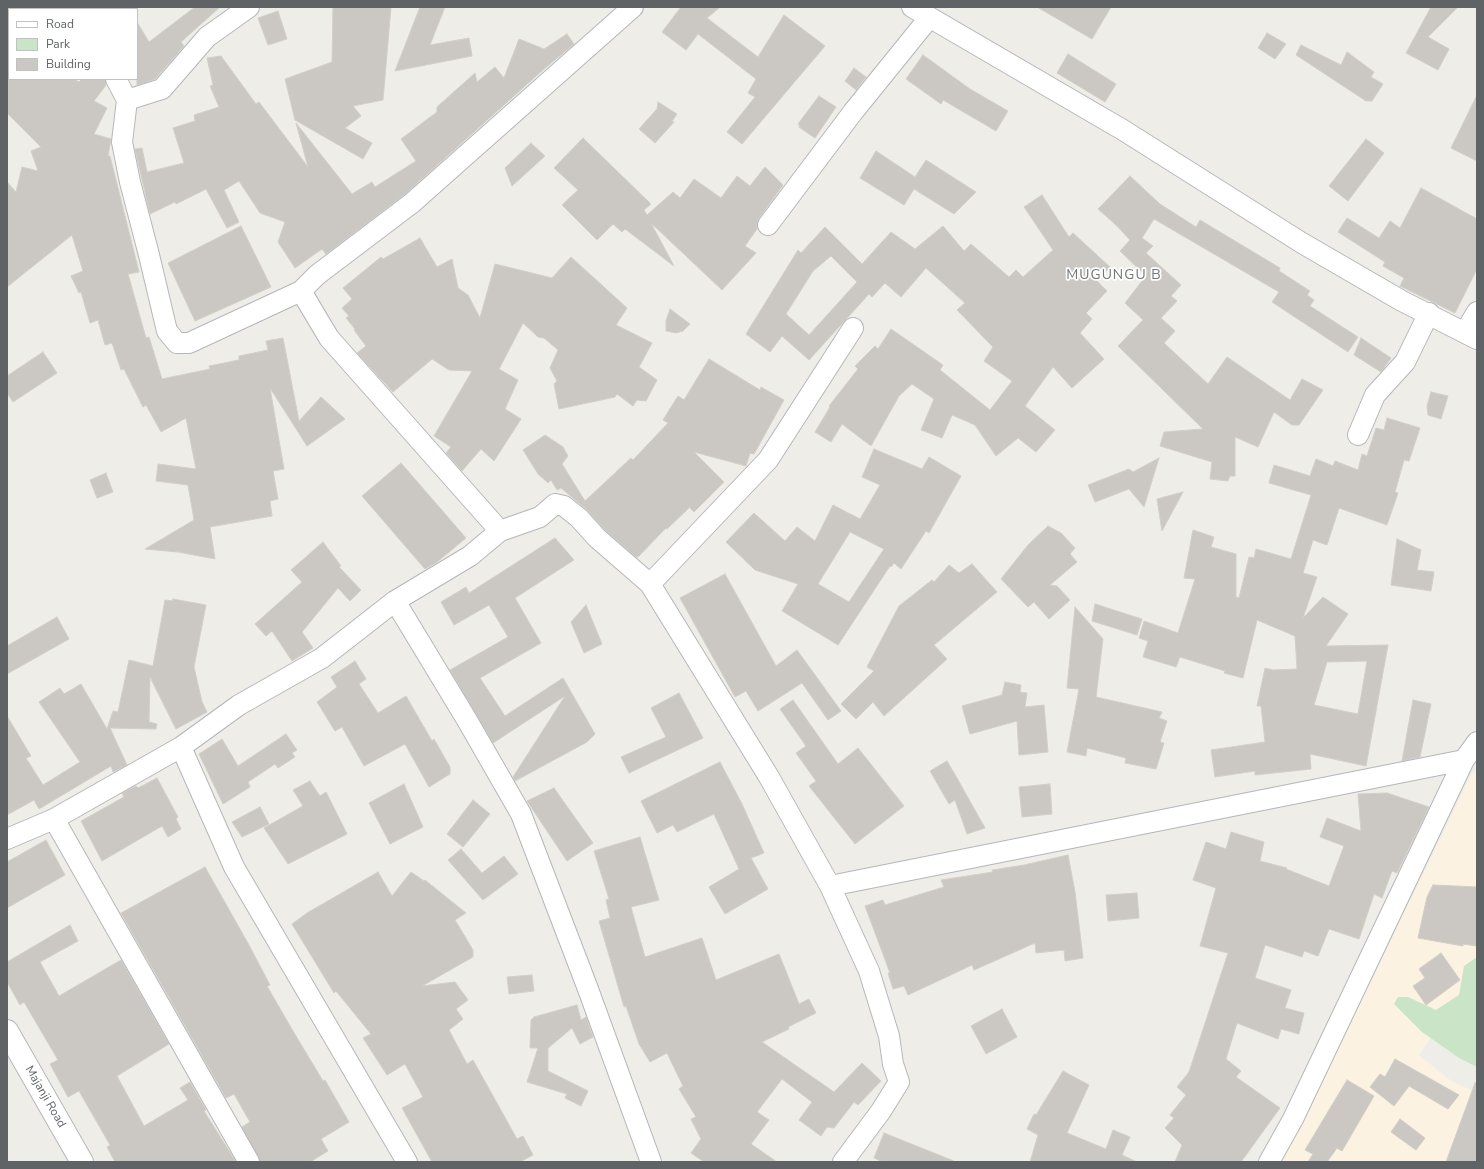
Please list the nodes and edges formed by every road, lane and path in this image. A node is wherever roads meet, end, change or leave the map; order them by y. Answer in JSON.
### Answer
{"nodes":[{"id":1,"x":249,"y":7,"type":"edge"},
{"id":2,"x":633,"y":7,"type":"edge"},
{"id":3,"x":912,"y":7,"type":"edge"},
{"id":4,"x":929,"y":18,"type":"junction"},
{"id":5,"x":117,"y":80,"type":"edge"},
{"id":6,"x":127,"y":100,"type":"junction"},
{"id":7,"x":768,"y":225,"type":"dead end"},
{"id":8,"x":301,"y":291,"type":"junction"},
{"id":9,"x":1477,"y":312,"type":"edge"},
{"id":10,"x":1429,"y":313,"type":"junction"},
{"id":11,"x":853,"y":328,"type":"dead end"},
{"id":12,"x":1471,"y":335,"type":"edge"},
{"id":13,"x":1358,"y":435,"type":"dead end"},
{"id":14,"x":500,"y":532,"type":"junction"},
{"id":15,"x":650,"y":584,"type":"junction"},
{"id":16,"x":395,"y":601,"type":"junction"},
{"id":17,"x":1477,"y":743,"type":"edge"},
{"id":18,"x":181,"y":748,"type":"junction"},
{"id":19,"x":1464,"y":760,"type":"junction"},
{"id":20,"x":54,"y":819,"type":"junction"},
{"id":21,"x":7,"y":839,"type":"edge"},
{"id":22,"x":830,"y":886,"type":"junction"},
{"id":23,"x":7,"y":1031,"type":"edge"},
{"id":24,"x":82,"y":1162,"type":"edge"},
{"id":25,"x":249,"y":1162,"type":"edge"},
{"id":26,"x":407,"y":1162,"type":"edge"},
{"id":27,"x":651,"y":1162,"type":"edge"},
{"id":28,"x":842,"y":1162,"type":"edge"},
{"id":29,"x":1269,"y":1162,"type":"edge"}],
"edges":[{"from":1,"to":6,"type":"street"},
{"from":2,"to":8,"type":"street"},
{"from":3,"to":4,"type":"street"},
{"from":4,"to":7,"type":"street"},
{"from":4,"to":10,"type":"street"},
{"from":5,"to":6,"type":"street"},
{"from":6,"to":8,"type":"street"},
{"from":8,"to":14,"type":"street"},
{"from":9,"to":12,"type":"street"},
{"from":10,"to":12,"type":"street"},
{"from":10,"to":13,"type":"street"},
{"from":11,"to":15,"type":"street"},
{"from":14,"to":15,"type":"street"},
{"from":14,"to":16,"type":"street"},
{"from":15,"to":22,"type":"street"},
{"from":16,"to":18,"type":"street"},
{"from":16,"to":27,"type":"street"},
{"from":17,"to":19,"type":"street"},
{"from":18,"to":20,"type":"street"},
{"from":18,"to":26,"type":"street"},
{"from":19,"to":22,"type":"street"},
{"from":19,"to":29,"type":"street"},
{"from":20,"to":21,"type":"street"},
{"from":20,"to":25,"type":"street"},
{"from":22,"to":28,"type":"street"},
{"from":23,"to":24,"type":"main road","name":"Majanji Road"}]}
